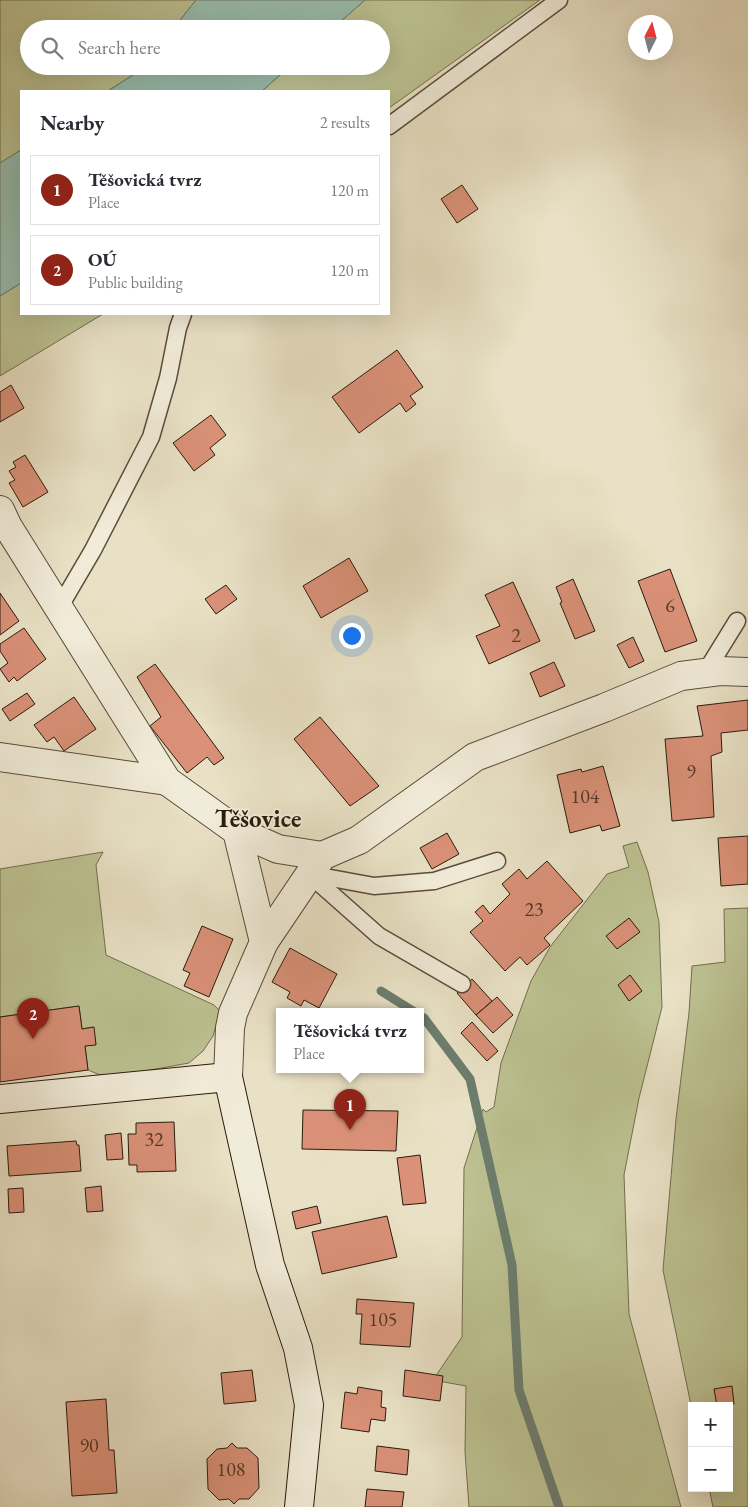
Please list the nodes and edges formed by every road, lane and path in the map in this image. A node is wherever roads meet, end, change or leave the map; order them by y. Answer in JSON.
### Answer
{"nodes":[{"id":1,"x":559,"y":0,"type":"edge"},
{"id":2,"x":390,"y":125,"type":"edge"},
{"id":3,"x":183,"y":315,"type":"edge"},
{"id":4,"x":0,"y":510,"type":"edge"},
{"id":5,"x":59,"y":608,"type":"junction"},
{"id":6,"x":737,"y":621,"type":"dead end"},
{"id":7,"x":748,"y":672,"type":"edge"},
{"id":8,"x":705,"y":673,"type":"junction"},
{"id":9,"x":0,"y":757,"type":"edge"},
{"id":10,"x":167,"y":781,"type":"junction"},
{"id":11,"x":238,"y":831,"type":"junction"},
{"id":12,"x":497,"y":861,"type":"dead end"},
{"id":13,"x":316,"y":865,"type":"junction"},
{"id":14,"x":264,"y":942,"type":"junction"},
{"id":15,"x":462,"y":984,"type":"dead end"},
{"id":16,"x":228,"y":1076,"type":"junction"},
{"id":17,"x":0,"y":1099,"type":"edge"},
{"id":18,"x":299,"y":1507,"type":"edge"}],
"edges":[{"from":1,"to":2,"type":"lane"},
{"from":3,"to":5,"type":"lane"},
{"from":4,"to":5,"type":"street"},
{"from":5,"to":10,"type":"street"},
{"from":6,"to":8,"type":"lane"},
{"from":7,"to":8,"type":"street"},
{"from":8,"to":13,"type":"street"},
{"from":9,"to":10,"type":"street"},
{"from":10,"to":11,"type":"street"},
{"from":11,"to":13,"type":"street"},
{"from":11,"to":14,"type":"street"},
{"from":12,"to":13,"type":"lane"},
{"from":13,"to":14,"type":"street"},
{"from":13,"to":15,"type":"lane"},
{"from":14,"to":16,"type":"street"},
{"from":16,"to":17,"type":"street"},
{"from":16,"to":18,"type":"street"}]}
